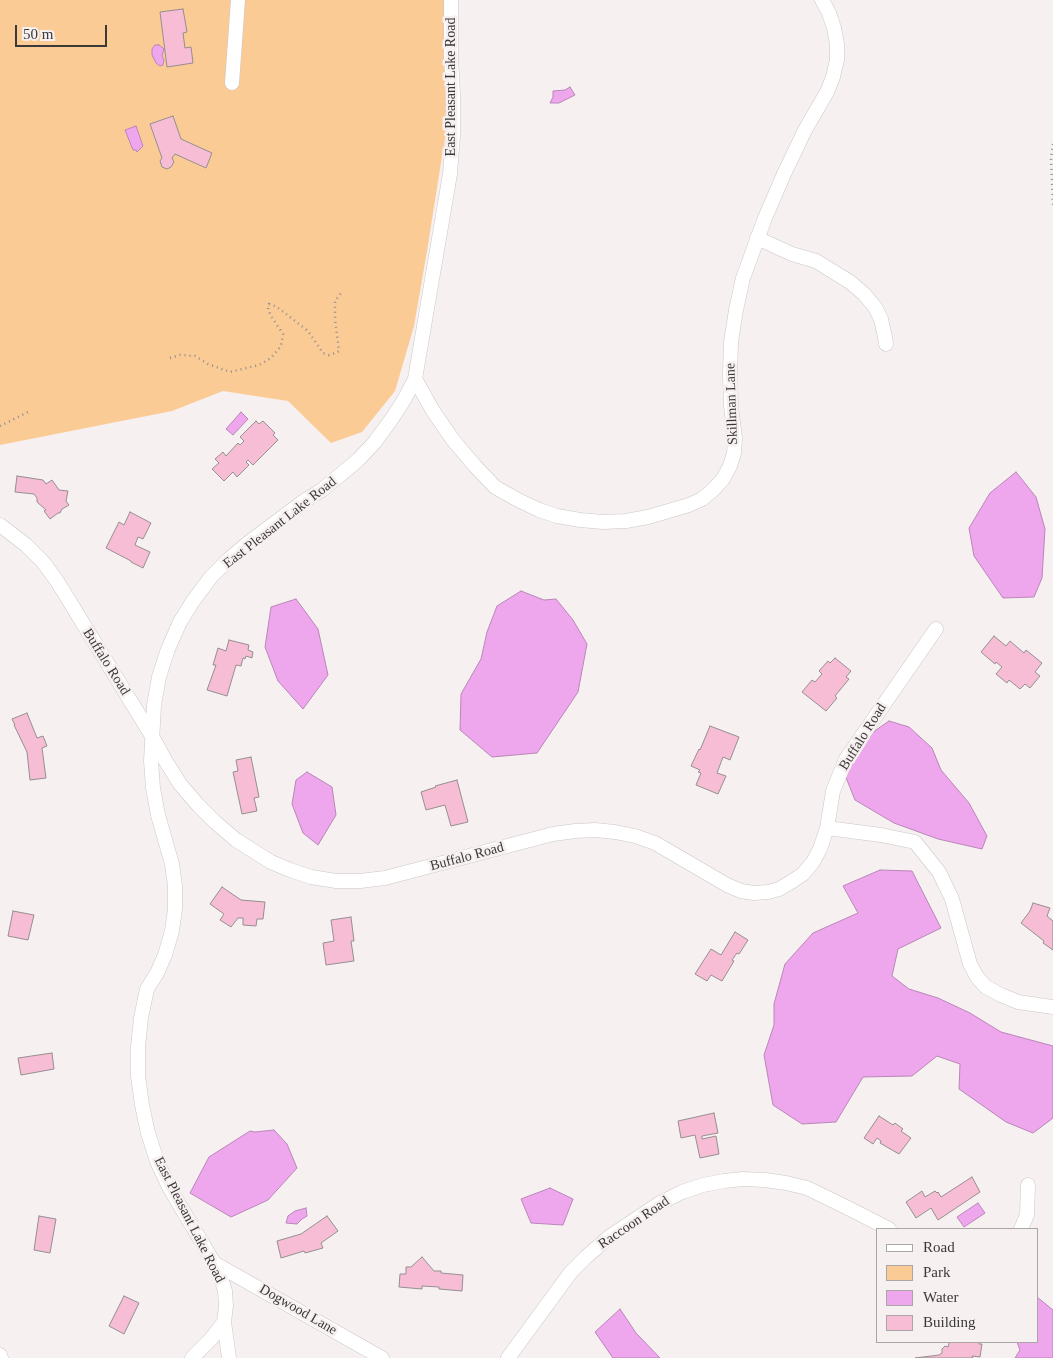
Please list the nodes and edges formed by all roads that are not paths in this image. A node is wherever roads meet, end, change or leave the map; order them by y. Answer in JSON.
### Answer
{"nodes":[{"id":1,"x":238,"y":0,"type":"edge"},
{"id":2,"x":451,"y":0,"type":"edge"},
{"id":3,"x":822,"y":0,"type":"edge"},
{"id":4,"x":232,"y":83,"type":"dead end"},
{"id":5,"x":757,"y":238,"type":"junction"},
{"id":6,"x":886,"y":344,"type":"dead end"},
{"id":7,"x":415,"y":379,"type":"junction"},
{"id":8,"x":0,"y":525,"type":"edge"},
{"id":9,"x":936,"y":629,"type":"dead end"},
{"id":10,"x":152,"y":736,"type":"junction"},
{"id":11,"x":826,"y":828,"type":"junction"},
{"id":12,"x":1053,"y":1007,"type":"edge"},
{"id":13,"x":1028,"y":1185,"type":"dead end"},
{"id":14,"x":887,"y":1228,"type":"edge"},
{"id":15,"x":1021,"y":1228,"type":"edge"},
{"id":16,"x":214,"y":1263,"type":"junction"},
{"id":17,"x":224,"y":1322,"type":"junction"},
{"id":18,"x":192,"y":1358,"type":"edge"},
{"id":19,"x":229,"y":1358,"type":"edge"},
{"id":20,"x":382,"y":1358,"type":"edge"},
{"id":21,"x":508,"y":1358,"type":"edge"}],
"edges":[{"from":1,"to":4,"type":"street"},
{"from":2,"to":7,"type":"street","name":"East Pleasant Lake Road"},
{"from":3,"to":5,"type":"street","name":"Skillman Lane"},
{"from":5,"to":6,"type":"street"},
{"from":5,"to":7,"type":"street","name":"Skillman Lane"},
{"from":7,"to":10,"type":"street","name":"East Pleasant Lake Road"},
{"from":8,"to":10,"type":"street","name":"Buffalo Road"},
{"from":9,"to":11,"type":"street","name":"Buffalo Road"},
{"from":10,"to":11,"type":"street","name":"Buffalo Road"},
{"from":10,"to":16,"type":"street","name":"East Pleasant Lake Road"},
{"from":11,"to":12,"type":"street"},
{"from":13,"to":15,"type":"street"},
{"from":14,"to":21,"type":"street","name":"Raccoon Road"},
{"from":16,"to":17,"type":"street","name":"East Pleasant Lake Road"},
{"from":16,"to":20,"type":"street","name":"Dogwood Lane"},
{"from":17,"to":18,"type":"street"},
{"from":17,"to":19,"type":"street","name":"East Pleasant Lake Road"}]}
